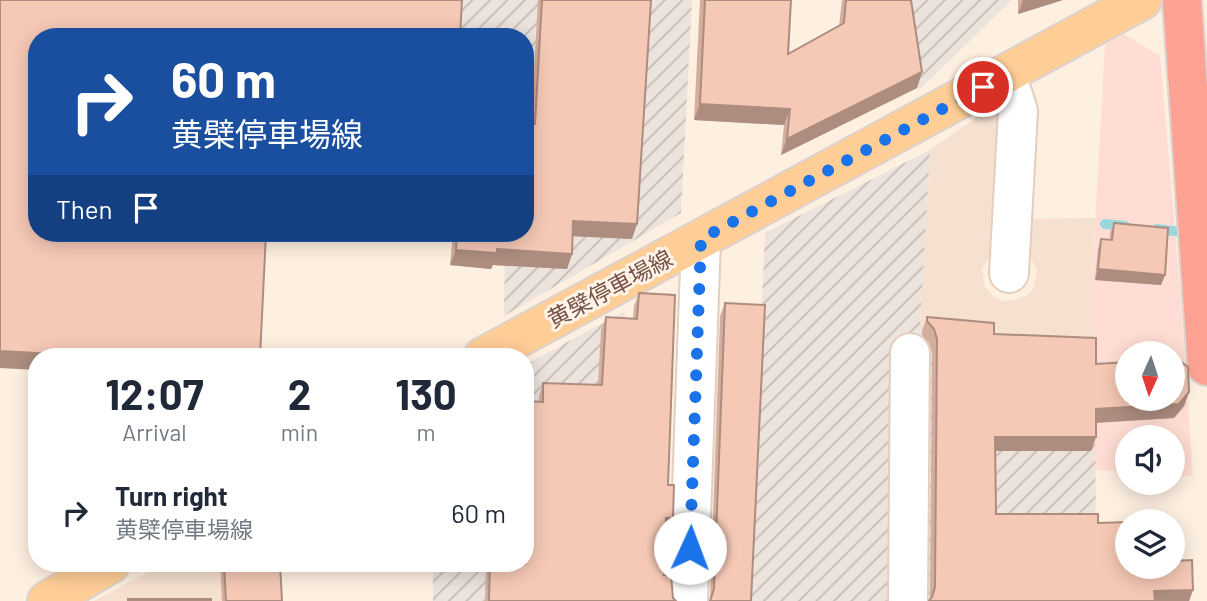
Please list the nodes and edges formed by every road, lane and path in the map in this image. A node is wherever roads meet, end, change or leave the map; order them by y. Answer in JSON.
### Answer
{"nodes":[{"id":1,"x":1142,"y":0,"type":"edge"},
{"id":2,"x":1182,"y":0,"type":"edge"},
{"id":3,"x":1006,"y":74,"type":"junction"},
{"id":4,"x":701,"y":239,"type":"junction"},
{"id":5,"x":1009,"y":274,"type":"dead end"},
{"id":6,"x":500,"y":348,"type":"edge"},
{"id":7,"x":910,"y":353,"type":"dead end"},
{"id":8,"x":1207,"y":366,"type":"edge"},
{"id":9,"x":96,"y":572,"type":"edge"},
{"id":10,"x":47,"y":601,"type":"edge"},
{"id":11,"x":688,"y":601,"type":"edge"},
{"id":12,"x":908,"y":601,"type":"edge"}],
"edges":[{"from":1,"to":3,"type":"main road","name":"黄檗停車場線"},
{"from":2,"to":8,"type":"highway"},
{"from":3,"to":4,"type":"main road","name":"黄檗停車場線"},
{"from":3,"to":5,"type":"street"},
{"from":4,"to":6,"type":"main road","name":"黄檗停車場線"},
{"from":4,"to":11,"type":"street"},
{"from":7,"to":12,"type":"street"},
{"from":9,"to":10,"type":"main road"}]}
